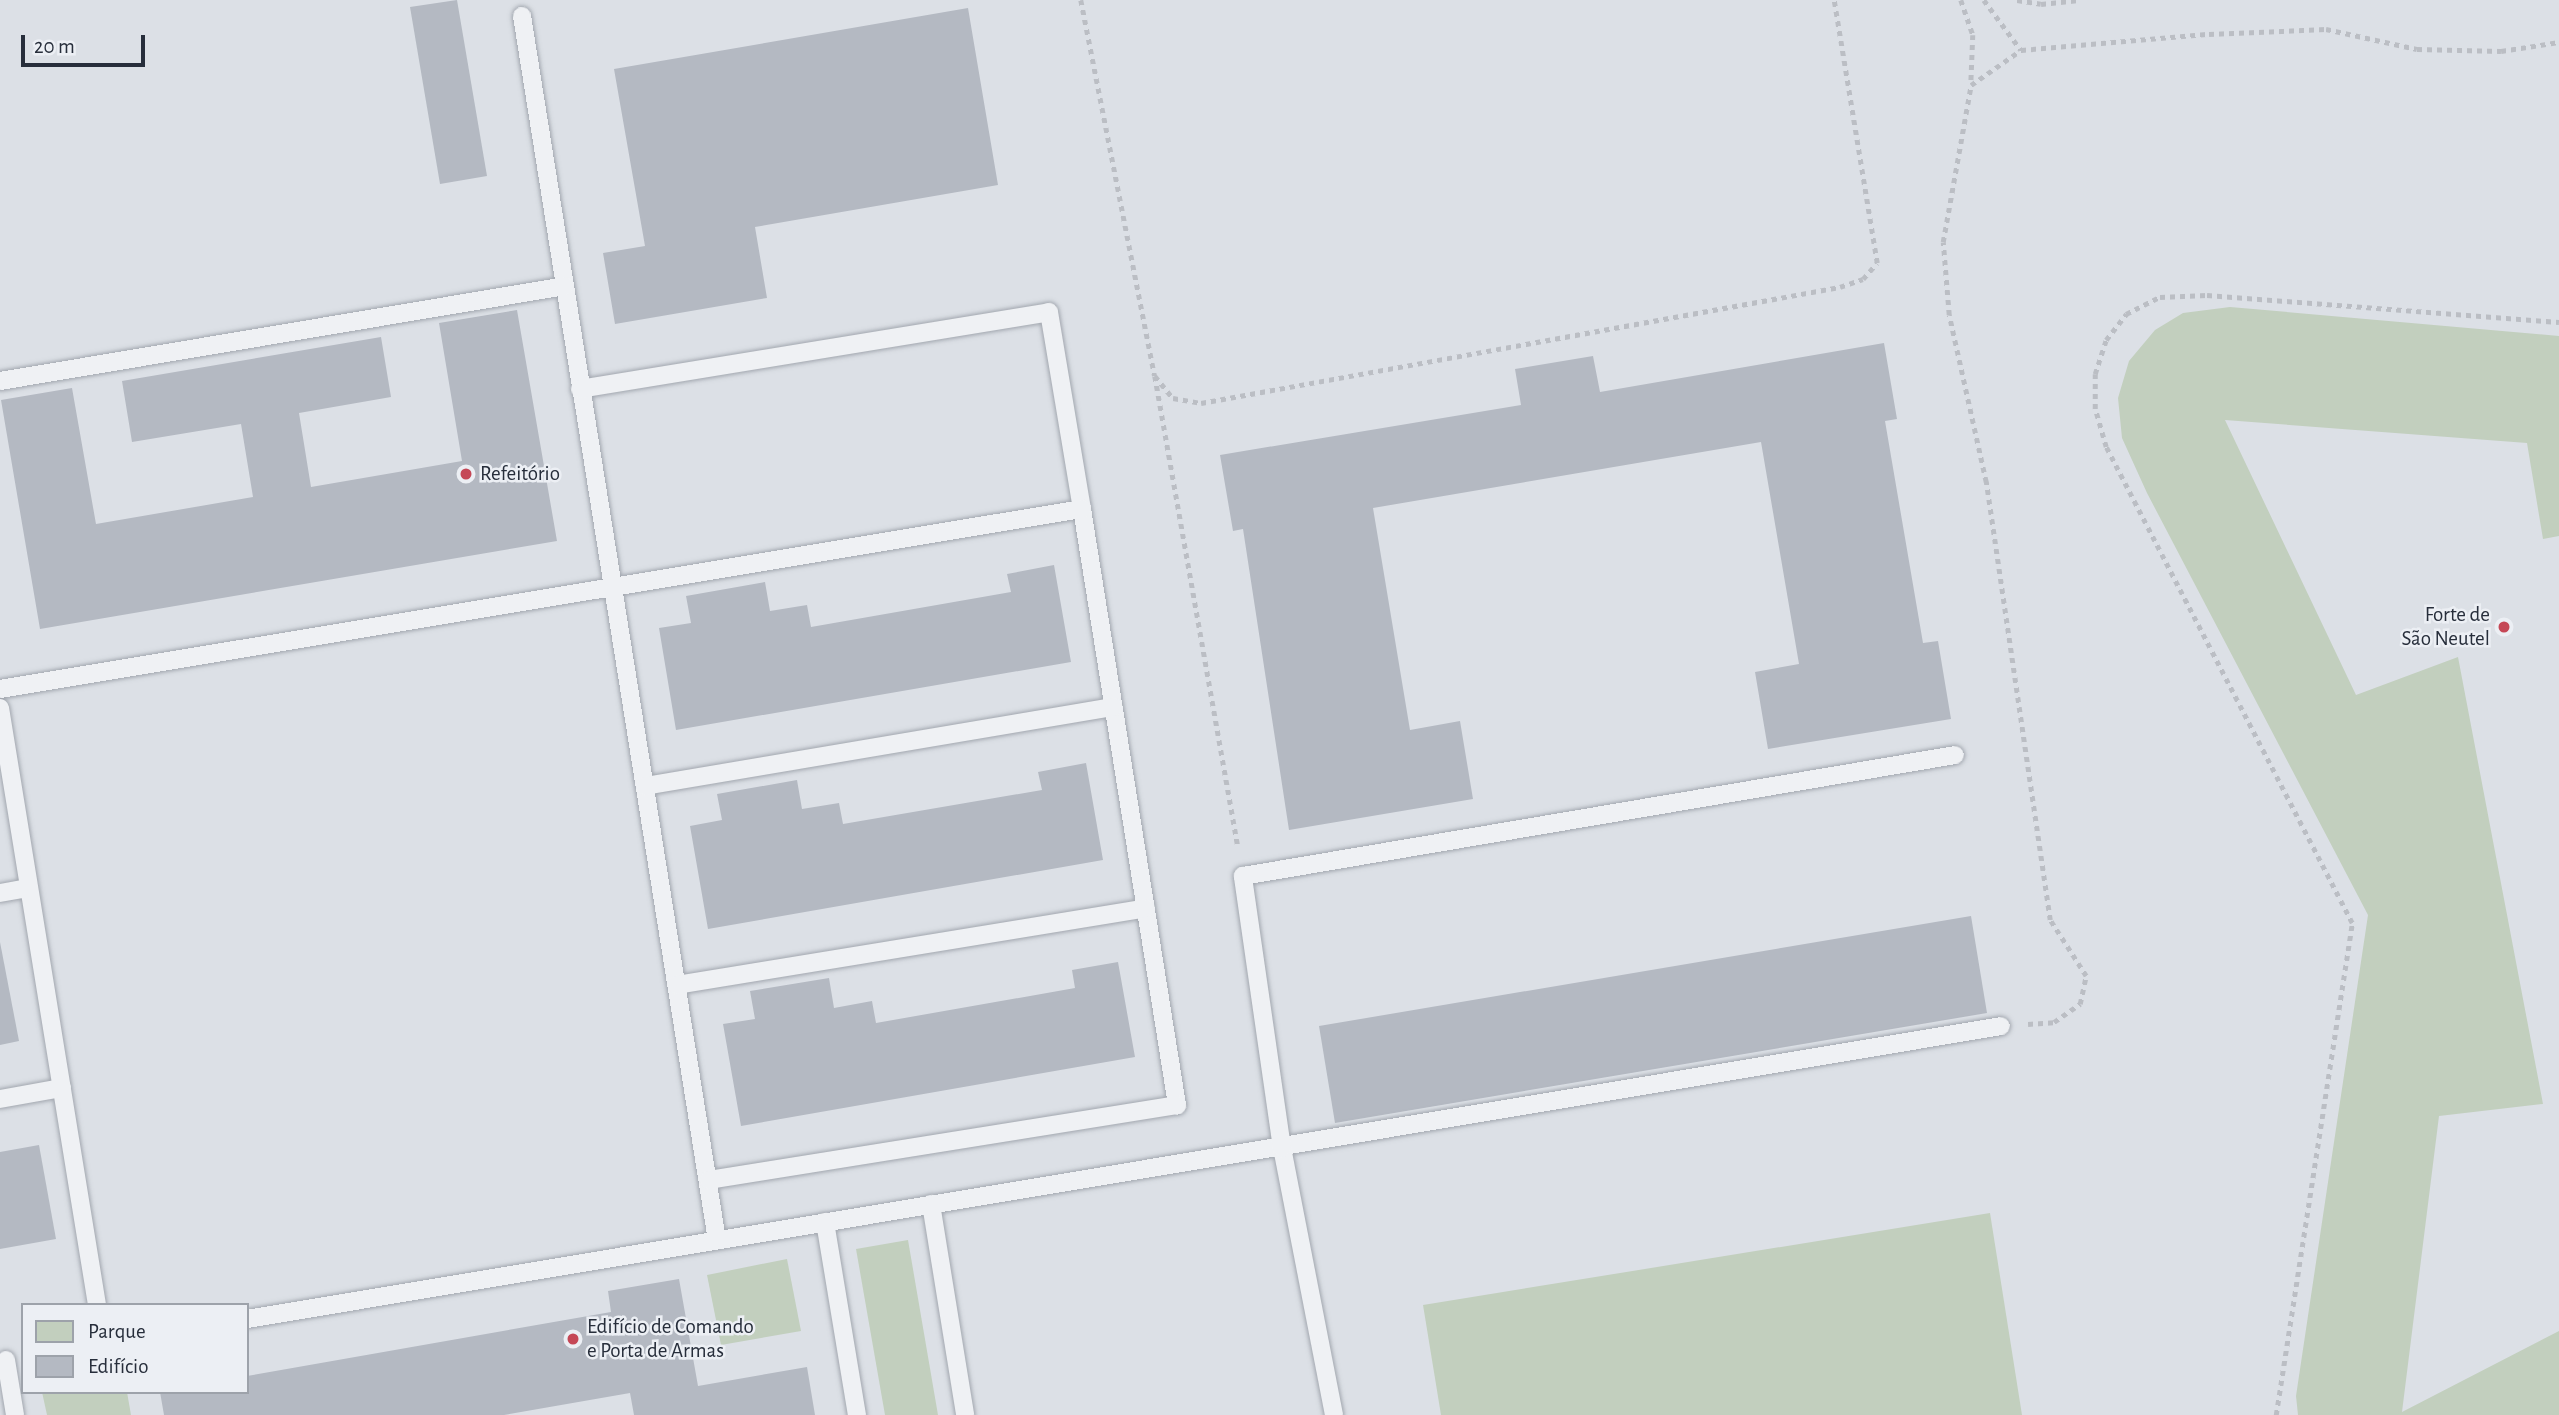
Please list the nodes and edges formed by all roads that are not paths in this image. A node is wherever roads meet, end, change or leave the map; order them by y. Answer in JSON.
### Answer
{"nodes":[{"id":1,"x":522,"y":16,"type":"dead end"},
{"id":2,"x":565,"y":286,"type":"junction"},
{"id":3,"x":0,"y":381,"type":"edge"},
{"id":4,"x":580,"y":389,"type":"junction"},
{"id":5,"x":1082,"y":509,"type":"junction"},
{"id":6,"x":613,"y":587,"type":"junction"},
{"id":7,"x":0,"y":689,"type":"edge"},
{"id":8,"x":1113,"y":707,"type":"junction"},
{"id":9,"x":0,"y":708,"type":"edge"},
{"id":10,"x":1955,"y":755,"type":"dead end"},
{"id":11,"x":645,"y":786,"type":"junction"},
{"id":12,"x":29,"y":888,"type":"junction"},
{"id":13,"x":0,"y":893,"type":"edge"},
{"id":14,"x":1146,"y":908,"type":"junction"},
{"id":15,"x":677,"y":985,"type":"junction"},
{"id":16,"x":2001,"y":1026,"type":"road end"},
{"id":17,"x":62,"y":1088,"type":"junction"},
{"id":18,"x":0,"y":1099,"type":"edge"},
{"id":19,"x":1282,"y":1148,"type":"junction"},
{"id":20,"x":709,"y":1180,"type":"junction"},
{"id":21,"x":931,"y":1204,"type":"junction"},
{"id":22,"x":825,"y":1222,"type":"junction"},
{"id":23,"x":717,"y":1240,"type":"junction"},
{"id":24,"x":97,"y":1303,"type":"edge"},
{"id":25,"x":248,"y":1320,"type":"edge"},
{"id":26,"x":9,"y":1359,"type":"edge"},
{"id":27,"x":15,"y":1415,"type":"edge"},
{"id":28,"x":857,"y":1415,"type":"edge"},
{"id":29,"x":965,"y":1415,"type":"edge"},
{"id":30,"x":1334,"y":1415,"type":"edge"}],
"edges":[{"from":1,"to":2,"type":"lane"},
{"from":2,"to":3,"type":"lane"},
{"from":2,"to":4,"type":"lane"},
{"from":4,"to":5,"type":"lane"},
{"from":4,"to":6,"type":"lane"},
{"from":5,"to":6,"type":"lane"},
{"from":5,"to":8,"type":"lane"},
{"from":6,"to":7,"type":"lane"},
{"from":6,"to":11,"type":"lane"},
{"from":8,"to":11,"type":"lane"},
{"from":8,"to":14,"type":"lane"},
{"from":9,"to":12,"type":"lane"},
{"from":10,"to":19,"type":"lane"},
{"from":11,"to":15,"type":"lane"},
{"from":12,"to":13,"type":"lane"},
{"from":12,"to":17,"type":"lane"},
{"from":14,"to":15,"type":"lane"},
{"from":14,"to":20,"type":"lane"},
{"from":15,"to":20,"type":"lane"},
{"from":16,"to":19,"type":"lane"},
{"from":17,"to":18,"type":"lane"},
{"from":17,"to":24,"type":"lane"},
{"from":19,"to":21,"type":"lane"},
{"from":19,"to":30,"type":"lane"},
{"from":20,"to":23,"type":"lane"},
{"from":21,"to":22,"type":"lane"},
{"from":21,"to":29,"type":"lane"},
{"from":22,"to":23,"type":"lane"},
{"from":22,"to":28,"type":"lane"},
{"from":23,"to":25,"type":"lane"},
{"from":26,"to":27,"type":"lane"}]}
